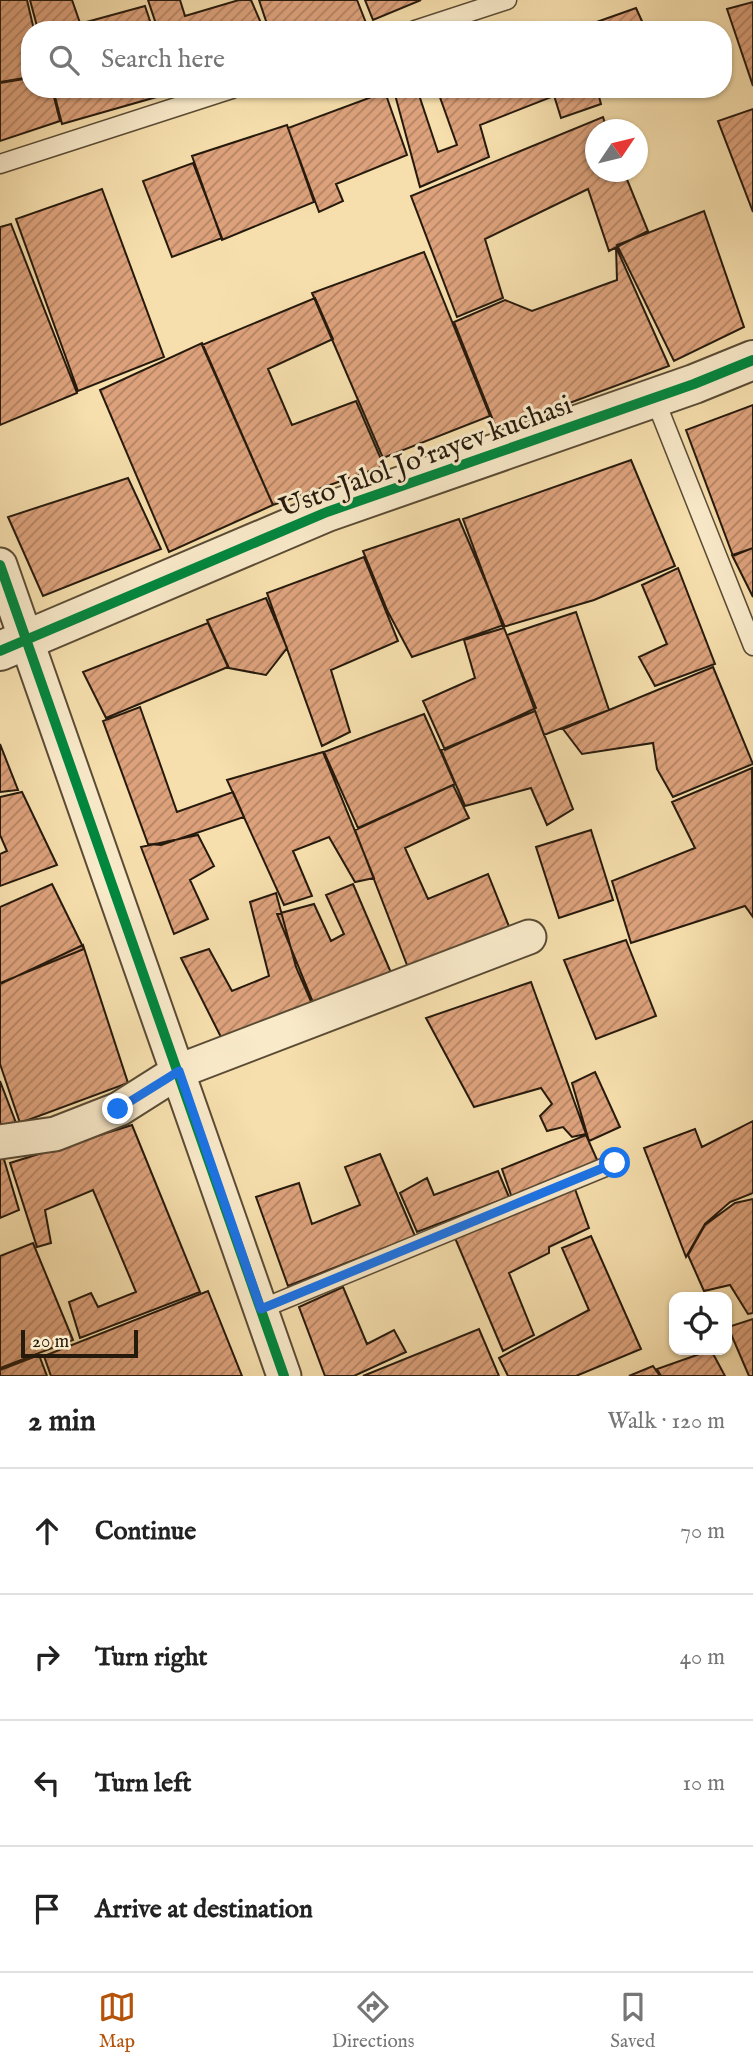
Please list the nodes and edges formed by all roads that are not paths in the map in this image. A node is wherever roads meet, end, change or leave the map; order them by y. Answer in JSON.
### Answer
{"nodes":[{"id":1,"x":507,"y":0,"type":"edge"},
{"id":2,"x":443,"y":21,"type":"edge"},
{"id":3,"x":204,"y":98,"type":"edge"},
{"id":4,"x":0,"y":164,"type":"edge"},
{"id":5,"x":753,"y":360,"type":"edge"},
{"id":6,"x":654,"y":397,"type":"junction"},
{"id":7,"x":0,"y":565,"type":"edge"},
{"id":8,"x":14,"y":646,"type":"edge"},
{"id":9,"x":753,"y":646,"type":"edge"},
{"id":10,"x":529,"y":937,"type":"dead end"},
{"id":11,"x":179,"y":1071,"type":"junction"},
{"id":12,"x":0,"y":1142,"type":"edge"},
{"id":13,"x":615,"y":1163,"type":"dead end"},
{"id":14,"x":261,"y":1309,"type":"junction"},
{"id":15,"x":284,"y":1376,"type":"edge"}],
"edges":[{"from":1,"to":2,"type":"lane"},
{"from":3,"to":4,"type":"lane"},
{"from":5,"to":6,"type":"street","name":"Usto Jalol Jo'rayev kuchasi"},
{"from":6,"to":8,"type":"street","name":"Usto Jalol Jo'rayev kuchasi"},
{"from":6,"to":9,"type":"lane"},
{"from":7,"to":8,"type":"street"},
{"from":8,"to":11,"type":"street"},
{"from":10,"to":11,"type":"street"},
{"from":11,"to":12,"type":"street"},
{"from":11,"to":14,"type":"street"},
{"from":13,"to":14,"type":"lane"},
{"from":14,"to":15,"type":"street"}]}
